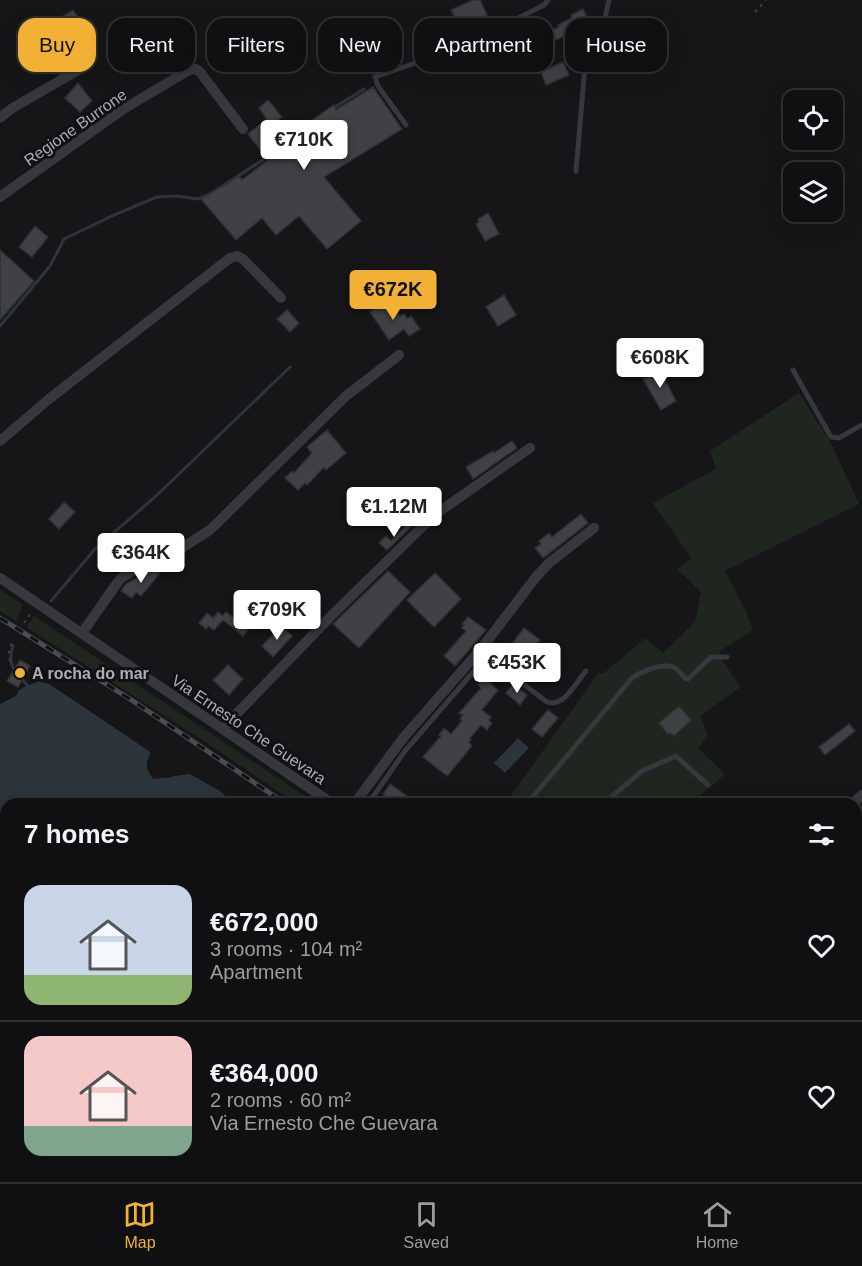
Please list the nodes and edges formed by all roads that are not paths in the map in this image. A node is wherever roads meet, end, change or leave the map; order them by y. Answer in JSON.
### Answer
{"nodes":[{"id":1,"x":548,"y":0,"type":"edge"},
{"id":2,"x":609,"y":0,"type":"edge"},
{"id":3,"x":75,"y":72,"type":"edge"},
{"id":4,"x":0,"y":118,"type":"edge"},
{"id":5,"x":405,"y":125,"type":"dead end"},
{"id":6,"x":243,"y":129,"type":"dead end"},
{"id":7,"x":576,"y":171,"type":"dead end"},
{"id":8,"x":0,"y":197,"type":"edge"},
{"id":9,"x":281,"y":298,"type":"dead end"},
{"id":10,"x":399,"y":355,"type":"dead end"},
{"id":11,"x":793,"y":370,"type":"dead end"},
{"id":12,"x":862,"y":425,"type":"edge"},
{"id":13,"x":0,"y":441,"type":"edge"},
{"id":14,"x":530,"y":448,"type":"dead end"},
{"id":15,"x":594,"y":528,"type":"dead end"},
{"id":16,"x":0,"y":578,"type":"edge"},
{"id":17,"x":82,"y":633,"type":"junction"},
{"id":18,"x":727,"y":657,"type":"dead end"},
{"id":19,"x":586,"y":671,"type":"dead end"},
{"id":20,"x":222,"y":729,"type":"junction"},
{"id":21,"x":708,"y":785,"type":"dead end"},
{"id":22,"x":324,"y":798,"type":"edge"},
{"id":23,"x":358,"y":798,"type":"edge"},
{"id":24,"x":372,"y":798,"type":"edge"},
{"id":25,"x":532,"y":798,"type":"edge"},
{"id":26,"x":610,"y":798,"type":"edge"}],
"edges":[{"from":1,"to":5,"type":"lane"},
{"from":2,"to":7,"type":"lane"},
{"from":3,"to":4,"type":"street"},
{"from":6,"to":8,"type":"street","name":"Regione Burrone"},
{"from":9,"to":13,"type":"street"},
{"from":10,"to":17,"type":"street"},
{"from":11,"to":12,"type":"lane"},
{"from":14,"to":20,"type":"street"},
{"from":15,"to":23,"type":"street"},
{"from":16,"to":17,"type":"street","name":"Via Ernesto Che Guevara"},
{"from":17,"to":20,"type":"street","name":"Via Ernesto Che Guevara"},
{"from":18,"to":25,"type":"lane"},
{"from":19,"to":24,"type":"lane"},
{"from":20,"to":22,"type":"street","name":"Via Ernesto Che Guevara"},
{"from":21,"to":26,"type":"lane"}]}
